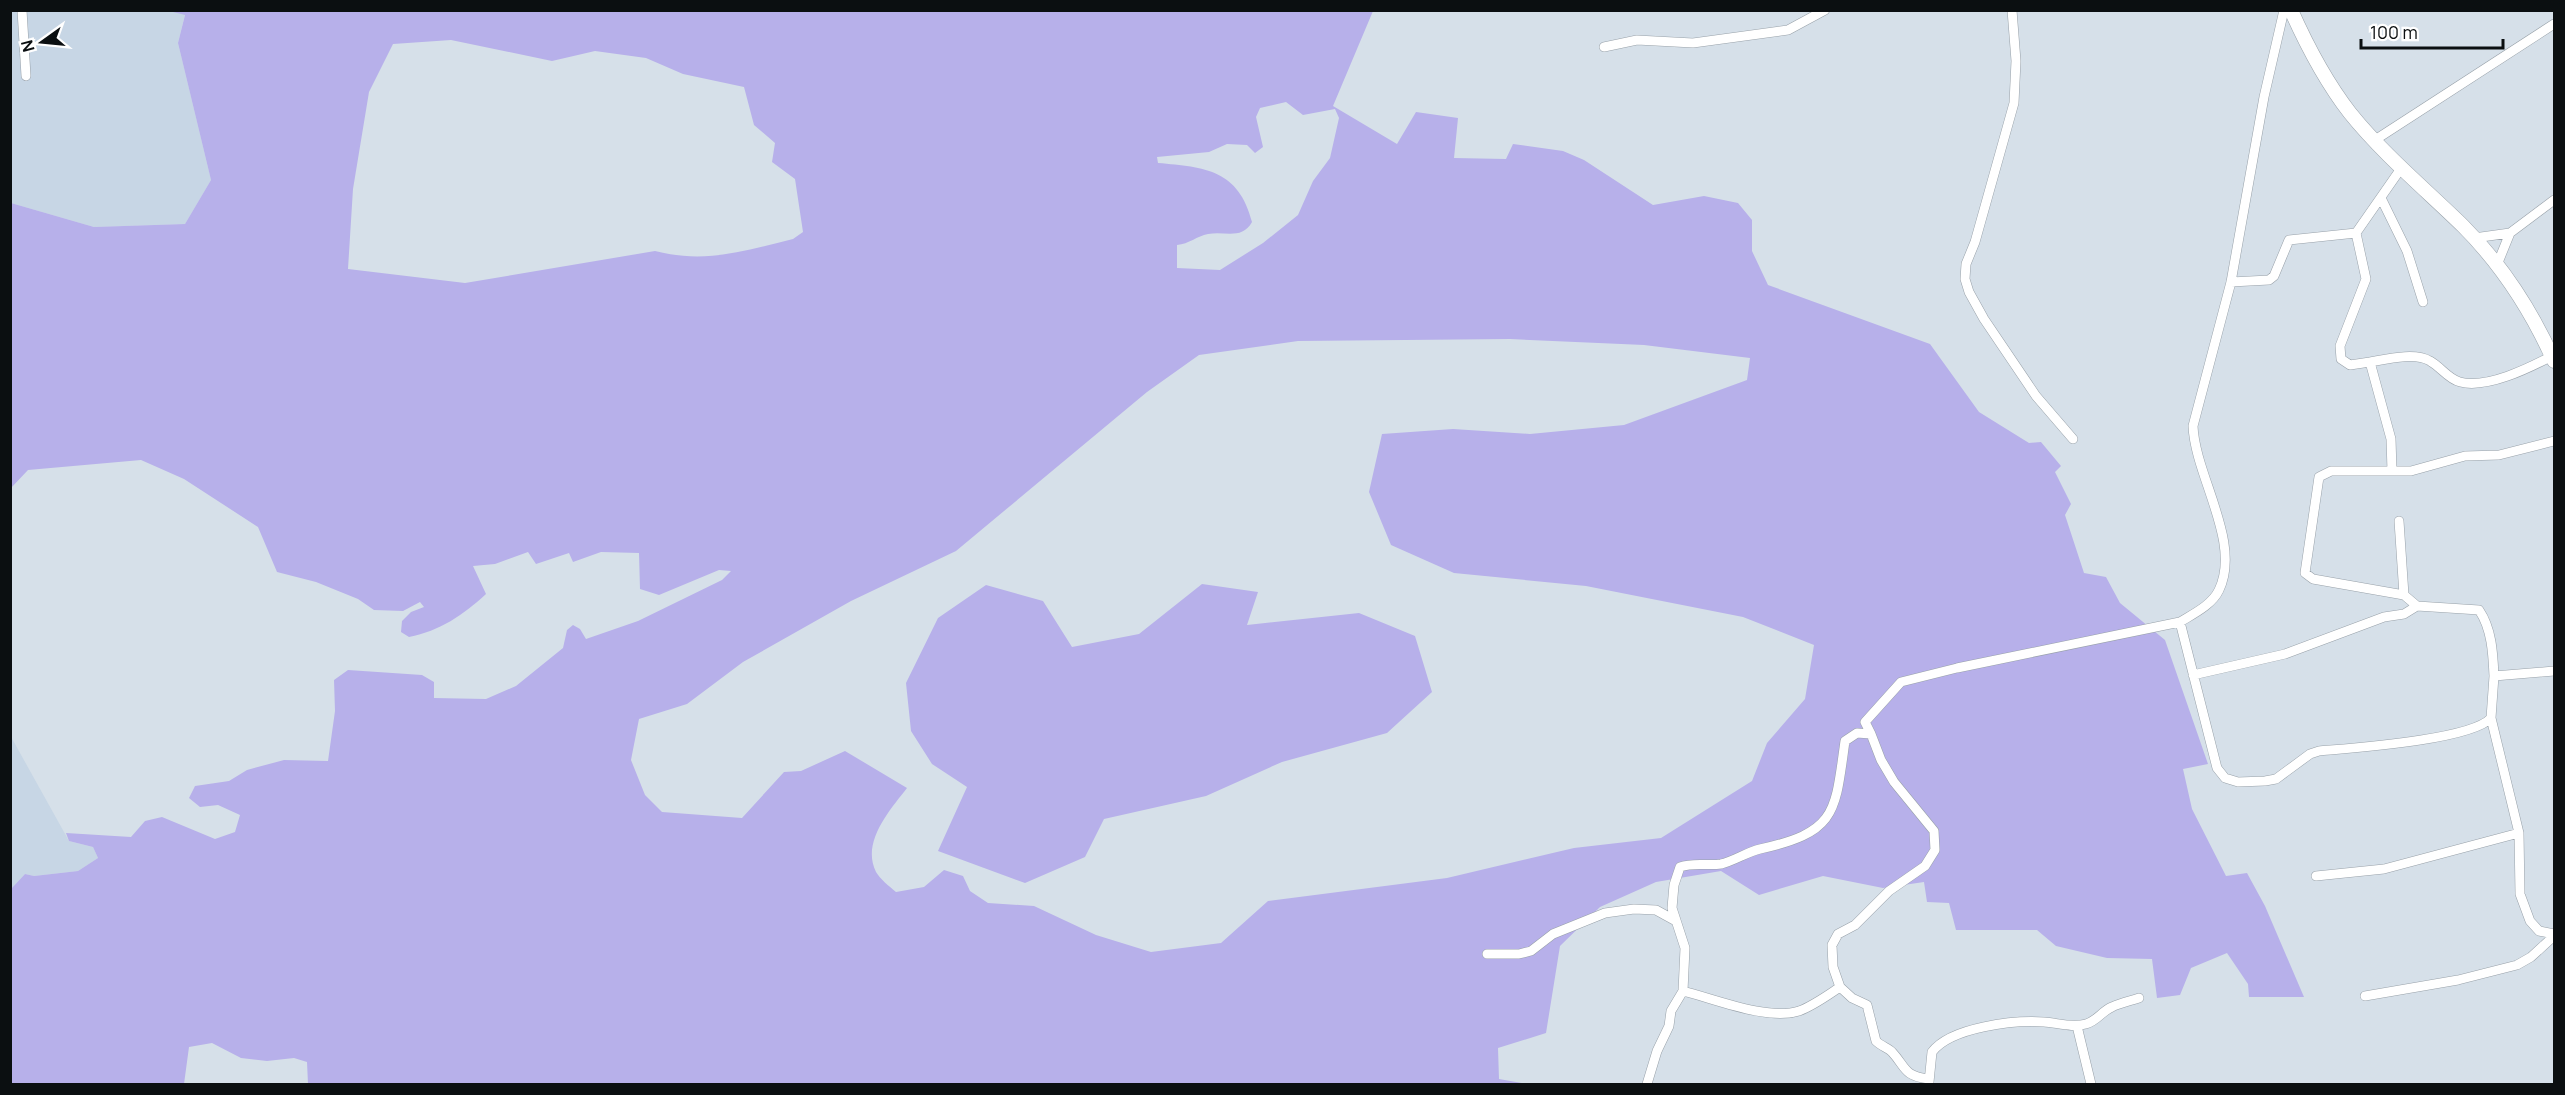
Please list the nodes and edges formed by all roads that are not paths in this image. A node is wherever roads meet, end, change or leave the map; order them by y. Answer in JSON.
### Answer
{"nodes":[{"id":1,"x":22,"y":10,"type":"edge"},
{"id":2,"x":1825,"y":10,"type":"edge"},
{"id":3,"x":2012,"y":10,"type":"edge"},
{"id":4,"x":2284,"y":10,"type":"edge"},
{"id":5,"x":2291,"y":10,"type":"edge"},
{"id":6,"x":2554,"y":24,"type":"edge"},
{"id":7,"x":1604,"y":47,"type":"dead end"},
{"id":8,"x":26,"y":76,"type":"dead end"},
{"id":9,"x":2375,"y":140,"type":"junction"},
{"id":10,"x":2402,"y":167,"type":"junction"},
{"id":11,"x":2381,"y":198,"type":"junction"},
{"id":12,"x":2554,"y":200,"type":"edge"},
{"id":13,"x":2356,"y":232,"type":"junction"},
{"id":14,"x":2510,"y":233,"type":"junction"},
{"id":15,"x":2474,"y":238,"type":"junction"},
{"id":16,"x":2497,"y":266,"type":"junction"},
{"id":17,"x":2231,"y":282,"type":"junction"},
{"id":18,"x":2422,"y":302,"type":"dead end"},
{"id":19,"x":2553,"y":358,"type":"edge"},
{"id":20,"x":2370,"y":362,"type":"junction"},
{"id":21,"x":2073,"y":439,"type":"dead end"},
{"id":22,"x":2554,"y":441,"type":"edge"},
{"id":23,"x":2392,"y":471,"type":"junction"},
{"id":24,"x":2399,"y":521,"type":"dead end"},
{"id":25,"x":2404,"y":595,"type":"junction"},
{"id":26,"x":2417,"y":606,"type":"junction"},
{"id":27,"x":2180,"y":622,"type":"junction"},
{"id":28,"x":2554,"y":671,"type":"edge"},
{"id":29,"x":2193,"y":675,"type":"junction"},
{"id":30,"x":2494,"y":676,"type":"junction"},
{"id":31,"x":2491,"y":718,"type":"junction"},
{"id":32,"x":1871,"y":734,"type":"junction"},
{"id":33,"x":2519,"y":833,"type":"junction"},
{"id":34,"x":2316,"y":876,"type":"dead end"},
{"id":35,"x":1676,"y":921,"type":"junction"},
{"id":36,"x":2554,"y":935,"type":"edge"},
{"id":37,"x":1487,"y":954,"type":"dead end"},
{"id":38,"x":1840,"y":987,"type":"junction"},
{"id":39,"x":1683,"y":991,"type":"junction"},
{"id":40,"x":2365,"y":996,"type":"dead end"},
{"id":41,"x":2139,"y":998,"type":"dead end"},
{"id":42,"x":2077,"y":1026,"type":"junction"},
{"id":43,"x":1929,"y":1082,"type":"edge"},
{"id":44,"x":1647,"y":1084,"type":"edge"},
{"id":45,"x":2091,"y":1084,"type":"edge"}],
"edges":[{"from":1,"to":8,"type":"street"},
{"from":2,"to":7,"type":"street"},
{"from":3,"to":21,"type":"street"},
{"from":4,"to":17,"type":"street"},
{"from":5,"to":9,"type":"street"},
{"from":6,"to":9,"type":"street"},
{"from":9,"to":10,"type":"street"},
{"from":10,"to":11,"type":"street"},
{"from":10,"to":15,"type":"street"},
{"from":11,"to":13,"type":"street"},
{"from":11,"to":18,"type":"street"},
{"from":12,"to":14,"type":"street"},
{"from":13,"to":17,"type":"street"},
{"from":13,"to":20,"type":"street"},
{"from":14,"to":15,"type":"street"},
{"from":14,"to":16,"type":"street"},
{"from":15,"to":16,"type":"street"},
{"from":16,"to":19,"type":"street"},
{"from":17,"to":27,"type":"street"},
{"from":19,"to":20,"type":"street"},
{"from":20,"to":23,"type":"street"},
{"from":22,"to":23,"type":"street"},
{"from":23,"to":25,"type":"street"},
{"from":24,"to":25,"type":"street"},
{"from":25,"to":26,"type":"street"},
{"from":26,"to":29,"type":"street"},
{"from":26,"to":30,"type":"street"},
{"from":27,"to":29,"type":"street"},
{"from":27,"to":32,"type":"street"},
{"from":28,"to":30,"type":"street"},
{"from":29,"to":31,"type":"street"},
{"from":30,"to":31,"type":"street"},
{"from":31,"to":33,"type":"street"},
{"from":32,"to":35,"type":"street"},
{"from":32,"to":38,"type":"street"},
{"from":33,"to":34,"type":"street"},
{"from":33,"to":36,"type":"street"},
{"from":35,"to":37,"type":"street"},
{"from":35,"to":39,"type":"street"},
{"from":36,"to":40,"type":"street"},
{"from":38,"to":39,"type":"street"},
{"from":38,"to":43,"type":"street"},
{"from":39,"to":44,"type":"street"},
{"from":41,"to":42,"type":"street"},
{"from":42,"to":43,"type":"street"},
{"from":42,"to":45,"type":"street"}]}
